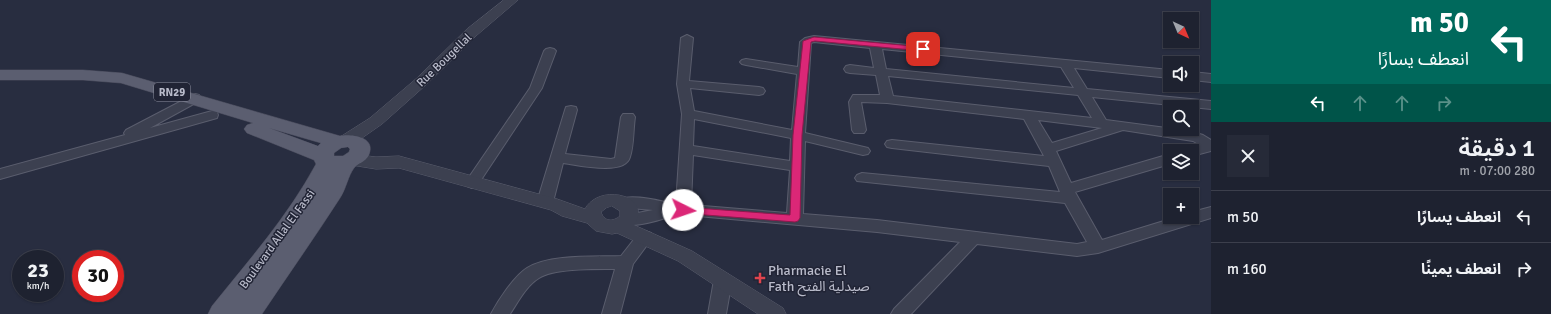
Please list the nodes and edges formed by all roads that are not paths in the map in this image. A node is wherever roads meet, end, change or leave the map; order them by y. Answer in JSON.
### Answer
{"nodes":[{"id":1,"x":512,"y":0,"type":"edge"},
{"id":2,"x":687,"y":38,"type":"dead end"},
{"id":3,"x":876,"y":45,"type":"junction"},
{"id":4,"x":550,"y":51,"type":"dead end"},
{"id":5,"x":746,"y":62,"type":"dead end"},
{"id":6,"x":1065,"y":63,"type":"junction"},
{"id":7,"x":850,"y":68,"type":"dead end"},
{"id":8,"x":804,"y":71,"type":"junction"},
{"id":9,"x":882,"y":72,"type":"junction"},
{"id":10,"x":1163,"y":73,"type":"edge"},
{"id":11,"x":0,"y":76,"type":"edge"},
{"id":12,"x":1199,"y":77,"type":"edge"},
{"id":13,"x":1211,"y":78,"type":"edge"},
{"id":14,"x":684,"y":84,"type":"junction"},
{"id":15,"x":0,"y":85,"type":"edge"},
{"id":16,"x":758,"y":90,"type":"dead end"},
{"id":17,"x":1083,"y":92,"type":"junction"},
{"id":18,"x":887,"y":99,"type":"junction"},
{"id":19,"x":187,"y":102,"type":"junction"},
{"id":20,"x":1211,"y":105,"type":"edge"},
{"id":21,"x":571,"y":110,"type":"dead end"},
{"id":22,"x":688,"y":114,"type":"junction"},
{"id":23,"x":212,"y":115,"type":"junction"},
{"id":24,"x":1029,"y":115,"type":"junction"},
{"id":25,"x":628,"y":117,"type":"dead end"},
{"id":26,"x":1101,"y":123,"type":"junction"},
{"id":27,"x":1124,"y":126,"type":"junction"},
{"id":28,"x":859,"y":130,"type":"dead end"},
{"id":29,"x":798,"y":135,"type":"junction"},
{"id":30,"x":115,"y":141,"type":"junction"},
{"id":31,"x":892,"y":144,"type":"dead end"},
{"id":32,"x":686,"y":149,"type":"junction"},
{"id":33,"x":1199,"y":150,"type":"edge"},
{"id":34,"x":864,"y":151,"type":"dead end"},
{"id":35,"x":344,"y":152,"type":"junction"},
{"id":36,"x":1050,"y":155,"type":"junction"},
{"id":37,"x":558,"y":158,"type":"junction"},
{"id":38,"x":1163,"y":161,"type":"edge"},
{"id":39,"x":796,"y":167,"type":"junction"},
{"id":40,"x":0,"y":174,"type":"edge"},
{"id":41,"x":862,"y":178,"type":"dead end"},
{"id":42,"x":472,"y":183,"type":"junction"},
{"id":43,"x":1068,"y":194,"type":"junction"},
{"id":44,"x":551,"y":203,"type":"junction"},
{"id":45,"x":596,"y":210,"type":"junction"},
{"id":46,"x":678,"y":210,"type":"junction"},
{"id":47,"x":1211,"y":212,"type":"edge"},
{"id":48,"x":623,"y":217,"type":"junction"},
{"id":49,"x":795,"y":218,"type":"junction"},
{"id":50,"x":645,"y":237,"type":"junction"},
{"id":51,"x":973,"y":238,"type":"junction"},
{"id":52,"x":1098,"y":247,"type":"junction"},
{"id":53,"x":625,"y":262,"type":"junction"},
{"id":54,"x":724,"y":280,"type":"junction"},
{"id":55,"x":221,"y":314,"type":"edge"},
{"id":56,"x":246,"y":314,"type":"edge"},
{"id":57,"x":500,"y":314,"type":"edge"},
{"id":58,"x":611,"y":314,"type":"edge"},
{"id":59,"x":717,"y":314,"type":"edge"},
{"id":60,"x":775,"y":314,"type":"edge"},
{"id":61,"x":900,"y":314,"type":"edge"}],
"edges":[{"from":1,"to":35,"type":"street","name":"Rue Bougellal"},
{"from":2,"to":14,"type":"street"},
{"from":3,"to":6,"type":"street"},
{"from":3,"to":8,"type":"street"},
{"from":3,"to":9,"type":"street"},
{"from":4,"to":42,"type":"street"},
{"from":5,"to":8,"type":"street"},
{"from":6,"to":10,"type":"street"},
{"from":6,"to":17,"type":"street"},
{"from":7,"to":9,"type":"street"},
{"from":8,"to":29,"type":"street"},
{"from":9,"to":17,"type":"street"},
{"from":9,"to":18,"type":"street"},
{"from":11,"to":19,"type":"main road","number":"RN29"},
{"from":12,"to":13,"type":"street"},
{"from":14,"to":16,"type":"street"},
{"from":14,"to":22,"type":"street"},
{"from":15,"to":19,"type":"main road","number":"RN29"},
{"from":17,"to":20,"type":"street"},
{"from":17,"to":26,"type":"street"},
{"from":18,"to":24,"type":"street"},
{"from":18,"to":28,"type":"street"},
{"from":19,"to":23,"type":"main road","number":"RN29"},
{"from":19,"to":30,"type":"street"},
{"from":19,"to":35,"type":"main road","number":"RN29"},
{"from":21,"to":37,"type":"street"},
{"from":22,"to":29,"type":"street"},
{"from":22,"to":32,"type":"street"},
{"from":23,"to":30,"type":"street"},
{"from":23,"to":35,"type":"main road","number":"RN29"},
{"from":24,"to":26,"type":"street"},
{"from":24,"to":36,"type":"street"},
{"from":25,"to":37,"type":"street"},
{"from":26,"to":27,"type":"street"},
{"from":27,"to":33,"type":"street"},
{"from":27,"to":36,"type":"street"},
{"from":29,"to":34,"type":"street"},
{"from":29,"to":39,"type":"street"},
{"from":30,"to":40,"type":"street"},
{"from":31,"to":36,"type":"street"},
{"from":32,"to":39,"type":"street"},
{"from":32,"to":46,"type":"street"},
{"from":35,"to":42,"type":"street"},
{"from":35,"to":55,"type":"main road","name":"Boulevard Allal El Fassi"},
{"from":35,"to":56,"type":"main road","name":"Boulevard Allal El Fassi"},
{"from":36,"to":43,"type":"street"},
{"from":37,"to":44,"type":"street"},
{"from":38,"to":43,"type":"street"},
{"from":39,"to":49,"type":"street"},
{"from":41,"to":43,"type":"street"},
{"from":42,"to":44,"type":"street"},
{"from":43,"to":52,"type":"street"},
{"from":44,"to":45,"type":"street"},
{"from":45,"to":48,"type":"street"},
{"from":45,"to":48,"type":"street"},
{"from":46,"to":48,"type":"street"},
{"from":46,"to":49,"type":"street"},
{"from":47,"to":52,"type":"street"},
{"from":48,"to":50,"type":"street"},
{"from":49,"to":51,"type":"street"},
{"from":50,"to":53,"type":"street"},
{"from":50,"to":54,"type":"street"},
{"from":51,"to":52,"type":"street"},
{"from":51,"to":61,"type":"street"},
{"from":53,"to":57,"type":"street"},
{"from":53,"to":58,"type":"street"},
{"from":54,"to":59,"type":"street"},
{"from":54,"to":60,"type":"street"}]}
